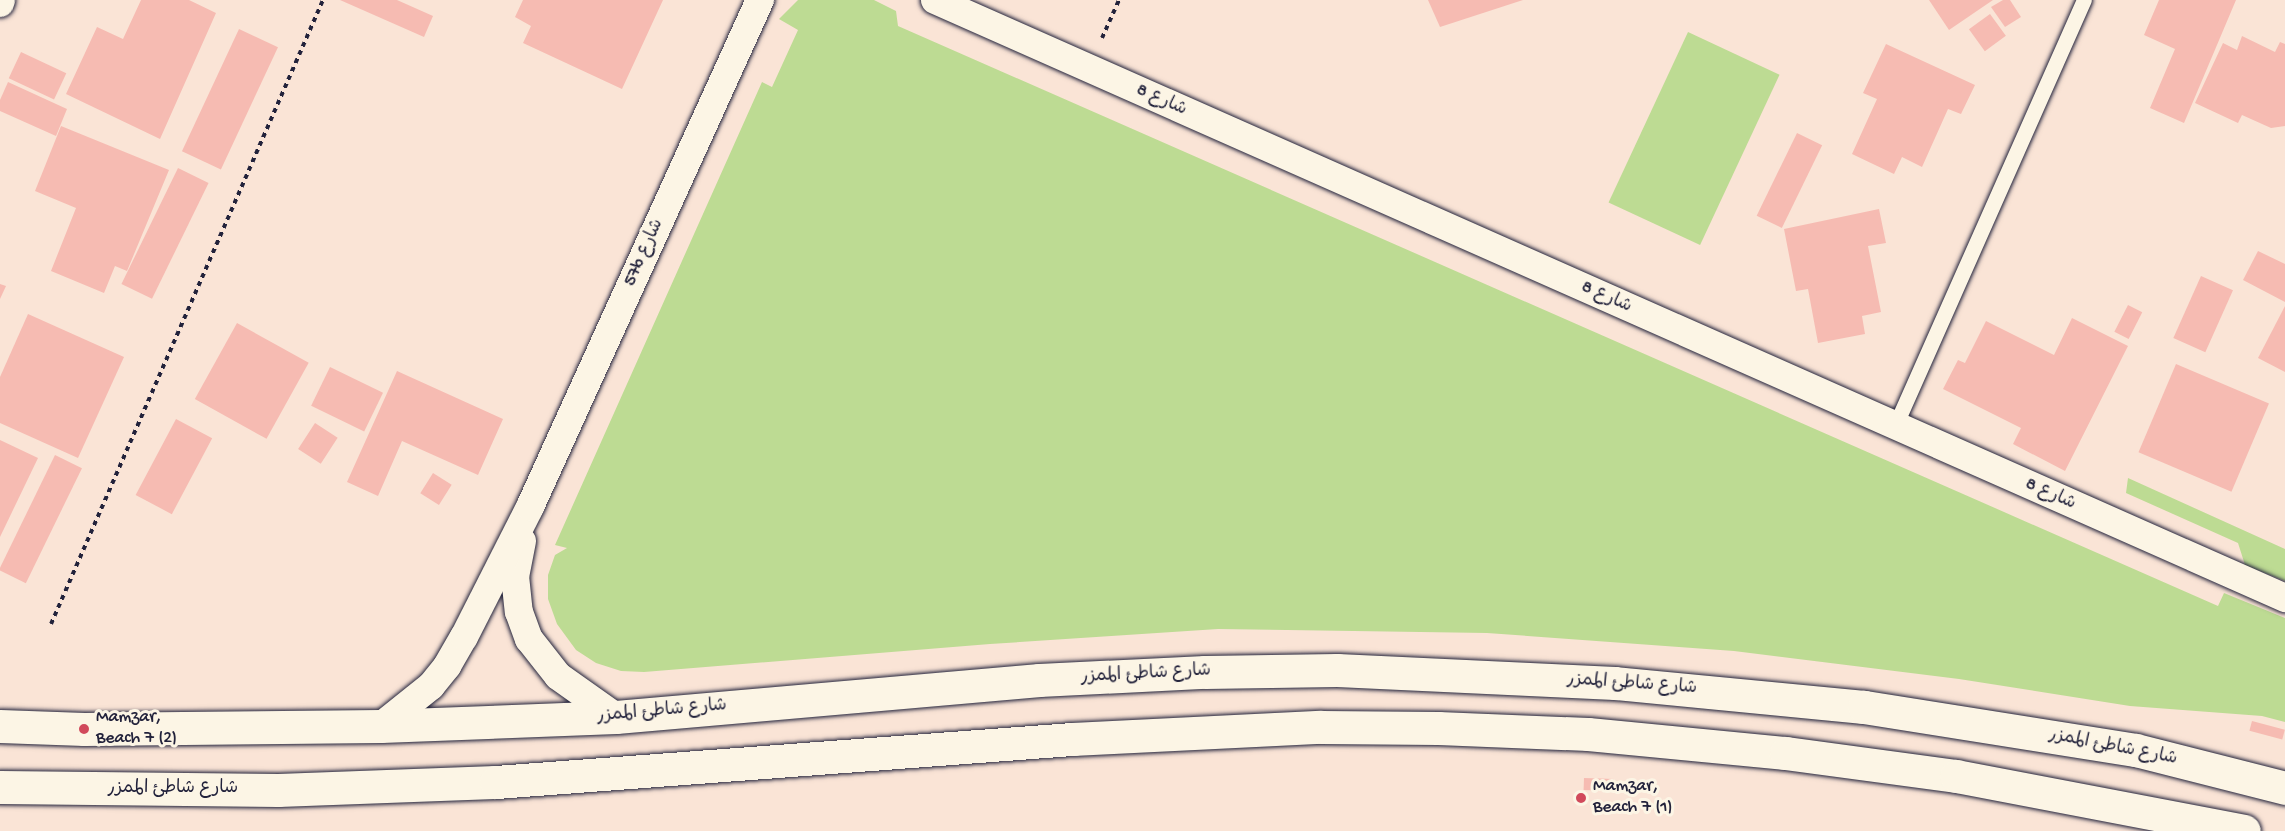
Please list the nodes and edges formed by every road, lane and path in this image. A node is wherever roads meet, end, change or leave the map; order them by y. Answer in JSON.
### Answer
{"nodes":[{"id":1,"x":323,"y":0,"type":"edge"},
{"id":2,"x":760,"y":0,"type":"edge"},
{"id":3,"x":935,"y":0,"type":"edge"},
{"id":4,"x":1119,"y":0,"type":"edge"},
{"id":5,"x":2084,"y":0,"type":"edge"},
{"id":6,"x":1089,"y":68,"type":"junction"},
{"id":7,"x":1895,"y":426,"type":"junction"},
{"id":8,"x":530,"y":507,"type":"junction"},
{"id":9,"x":2281,"y":597,"type":"edge"},
{"id":10,"x":51,"y":624,"type":"dead end"},
{"id":11,"x":616,"y":717,"type":"junction"},
{"id":12,"x":0,"y":726,"type":"edge"},
{"id":13,"x":381,"y":726,"type":"junction"},
{"id":14,"x":0,"y":787,"type":"edge"},
{"id":15,"x":2285,"y":788,"type":"edge"},
{"id":16,"x":2244,"y":831,"type":"edge"}],
"edges":[{"from":1,"to":10,"type":"path"},
{"from":2,"to":8,"type":"street","name":"57b شارع"},
{"from":3,"to":6,"type":"street","name":"شارع 8"},
{"from":4,"to":6,"type":"path"},
{"from":5,"to":7,"type":"lane"},
{"from":6,"to":7,"type":"street","name":"شارع 8"},
{"from":7,"to":9,"type":"street","name":"شارع 8"},
{"from":8,"to":11,"type":"street","name":"57b شارع"},
{"from":8,"to":13,"type":"street","name":"57b شارع"},
{"from":11,"to":13,"type":"main road","name":"شارع شاطئ الممزر"},
{"from":11,"to":15,"type":"main road","name":"شارع شاطئ الممزر"},
{"from":12,"to":13,"type":"main road","name":"شارع شاطئ الممزر"},
{"from":14,"to":16,"type":"main road","name":"شارع شاطئ الممزر"}]}
